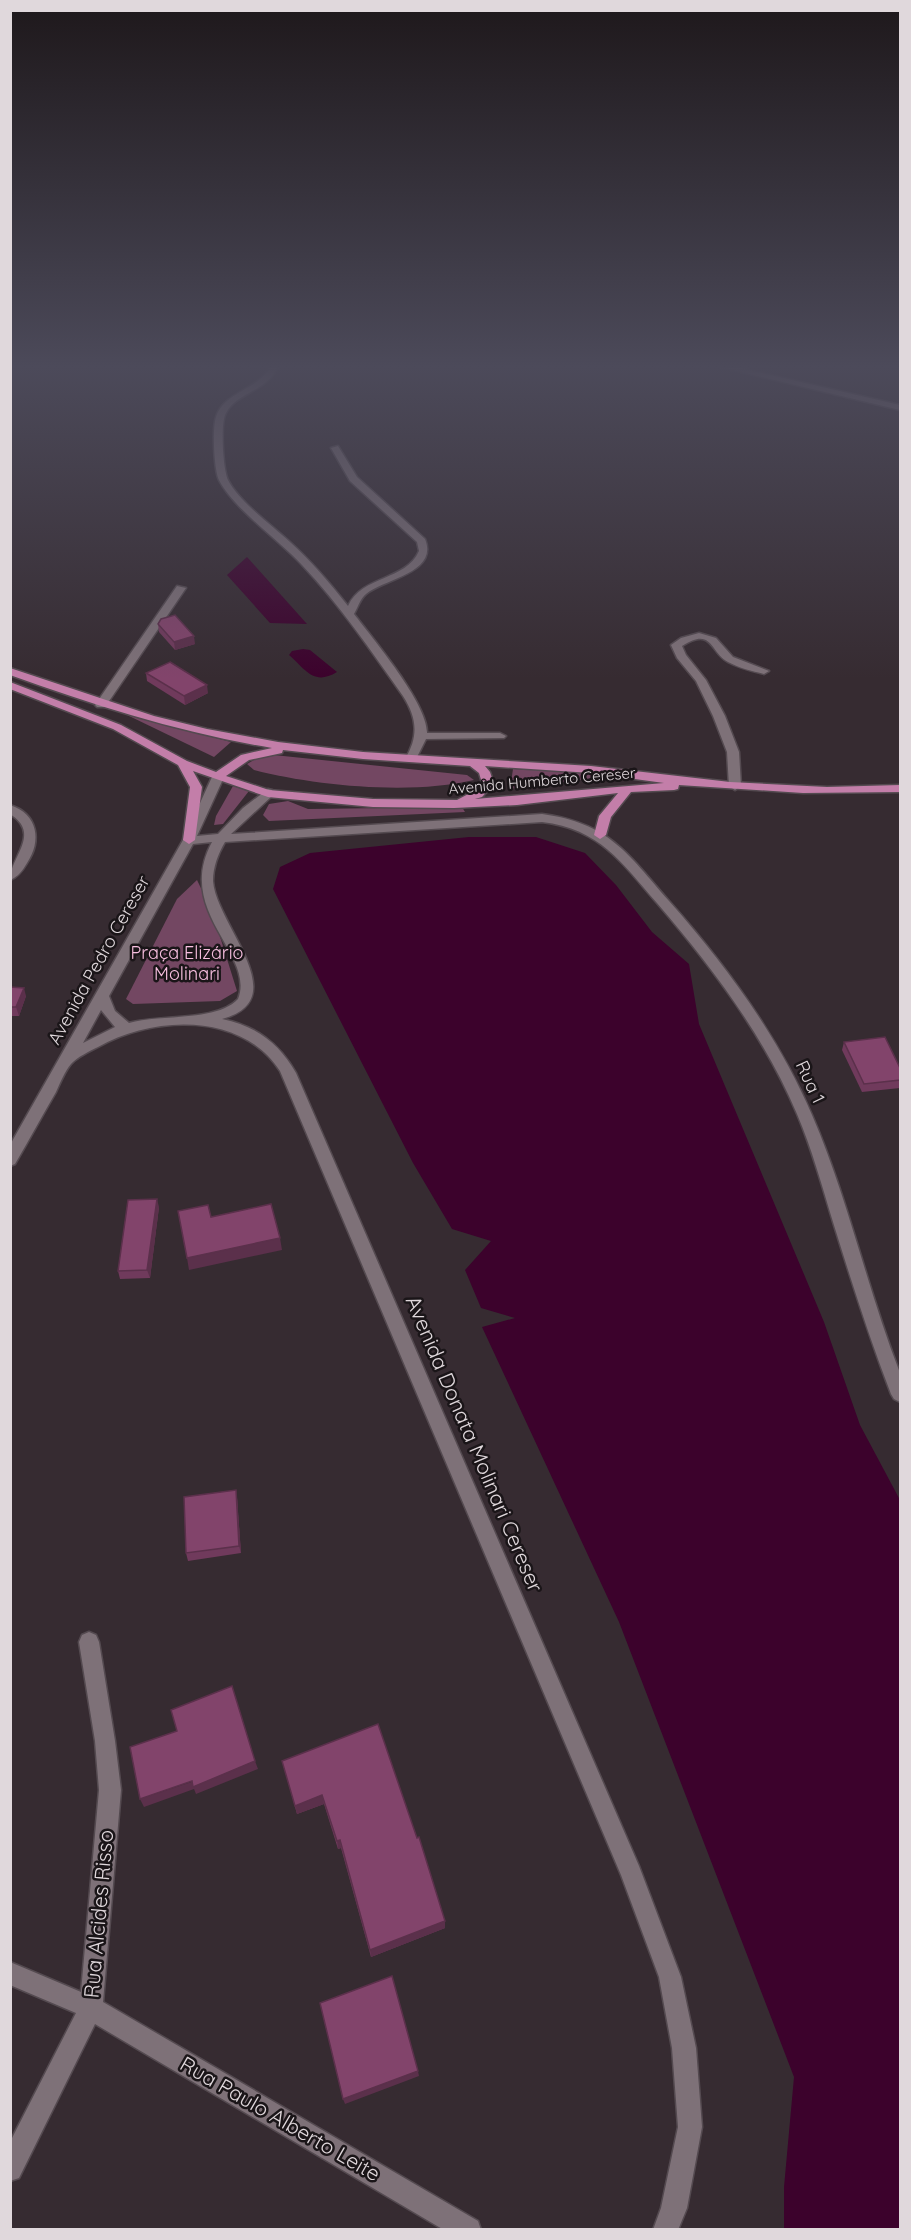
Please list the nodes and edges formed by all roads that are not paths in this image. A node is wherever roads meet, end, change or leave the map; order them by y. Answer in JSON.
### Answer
{"nodes":[{"id":1,"x":222,"y":470,"type":"edge"},
{"id":2,"x":347,"y":470,"type":"edge"},
{"id":3,"x":181,"y":588,"type":"dead end"},
{"id":4,"x":350,"y":613,"type":"junction"},
{"id":5,"x":10,"y":671,"type":"edge"},
{"id":6,"x":764,"y":671,"type":"dead end"},
{"id":7,"x":10,"y":685,"type":"edge"},
{"id":8,"x":101,"y":705,"type":"junction"},
{"id":9,"x":421,"y":736,"type":"junction"},
{"id":10,"x":500,"y":736,"type":"dead end"},
{"id":11,"x":296,"y":748,"type":"junction"},
{"id":12,"x":411,"y":759,"type":"junction"},
{"id":13,"x":183,"y":763,"type":"junction"},
{"id":14,"x":475,"y":764,"type":"junction"},
{"id":15,"x":218,"y":777,"type":"junction"},
{"id":16,"x":704,"y":784,"type":"junction"},
{"id":17,"x":735,"y":786,"type":"junction"},
{"id":18,"x":627,"y":789,"type":"junction"},
{"id":19,"x":900,"y":789,"type":"edge"},
{"id":20,"x":268,"y":793,"type":"junction"},
{"id":21,"x":454,"y":804,"type":"junction"},
{"id":22,"x":10,"y":809,"type":"edge"},
{"id":23,"x":600,"y":835,"type":"junction"},
{"id":24,"x":223,"y":837,"type":"junction"},
{"id":25,"x":189,"y":840,"type":"junction"},
{"id":26,"x":10,"y":876,"type":"edge"},
{"id":27,"x":101,"y":994,"type":"junction"},
{"id":28,"x":194,"y":1021,"type":"junction"},
{"id":29,"x":126,"y":1028,"type":"junction"},
{"id":30,"x":64,"y":1061,"type":"junction"},
{"id":31,"x":10,"y":1160,"type":"edge"},
{"id":32,"x":900,"y":1394,"type":"edge"},
{"id":33,"x":89,"y":1642,"type":"dead end"},
{"id":34,"x":10,"y":1973,"type":"edge"},
{"id":35,"x":91,"y":2008,"type":"junction"},
{"id":36,"x":10,"y":2169,"type":"edge"},
{"id":37,"x":469,"y":2229,"type":"edge"},
{"id":38,"x":664,"y":2229,"type":"edge"}],
"edges":[{"from":1,"to":4,"type":"street"},
{"from":2,"to":4,"type":"street"},
{"from":3,"to":8,"type":"street"},
{"from":4,"to":9,"type":"street"},
{"from":5,"to":8,"type":"main road","name":"Avenida Humberto Cereser"},
{"from":6,"to":17,"type":"street"},
{"from":7,"to":13,"type":"main road","name":"Avenida Humberto Cereser"},
{"from":8,"to":11,"type":"main road","name":"Avenida Humberto Cereser"},
{"from":9,"to":10,"type":"street"},
{"from":9,"to":12,"type":"street"},
{"from":11,"to":12,"type":"main road","name":"Avenida Humberto Cereser"},
{"from":11,"to":15,"type":"main road"},
{"from":12,"to":14,"type":"main road","name":"Avenida Humberto Cereser"},
{"from":13,"to":15,"type":"main road","name":"Avenida Humberto Cereser"},
{"from":13,"to":25,"type":"main road"},
{"from":14,"to":16,"type":"main road","name":"Avenida Humberto Cereser"},
{"from":14,"to":21,"type":"main road"},
{"from":15,"to":20,"type":"main road","name":"Avenida Humberto Cereser"},
{"from":15,"to":25,"type":"street","name":"Avenida Pedro Cereser"},
{"from":16,"to":17,"type":"main road","name":"Avenida Humberto Cereser"},
{"from":16,"to":18,"type":"main road","name":"Avenida Humberto Cereser"},
{"from":17,"to":19,"type":"main road","name":"Avenida Humberto Cereser"},
{"from":18,"to":21,"type":"main road","name":"Avenida Humberto Cereser"},
{"from":18,"to":23,"type":"main road"},
{"from":20,"to":21,"type":"main road","name":"Avenida Humberto Cereser"},
{"from":20,"to":24,"type":"street"},
{"from":22,"to":26,"type":"street"},
{"from":23,"to":24,"type":"street"},
{"from":23,"to":32,"type":"street","name":"Rua 1"},
{"from":24,"to":25,"type":"street"},
{"from":24,"to":28,"type":"street"},
{"from":25,"to":27,"type":"street","name":"Avenida Pedro Cereser"},
{"from":27,"to":29,"type":"street"},
{"from":27,"to":30,"type":"street","name":"Avenida Pedro Cereser"},
{"from":28,"to":29,"type":"street"},
{"from":28,"to":38,"type":"street","name":"Avenida Donata Molinari Cereser"},
{"from":29,"to":30,"type":"street"},
{"from":30,"to":31,"type":"street","name":"Avenida Pedro Cereser"},
{"from":33,"to":35,"type":"street","name":"Rua Alcides Risso"},
{"from":34,"to":35,"type":"street","name":"Rua Paulo Alberto Leite"},
{"from":35,"to":36,"type":"street","name":"Rua Alcides Risso"},
{"from":35,"to":37,"type":"street","name":"Rua Paulo Alberto Leite"}]}
